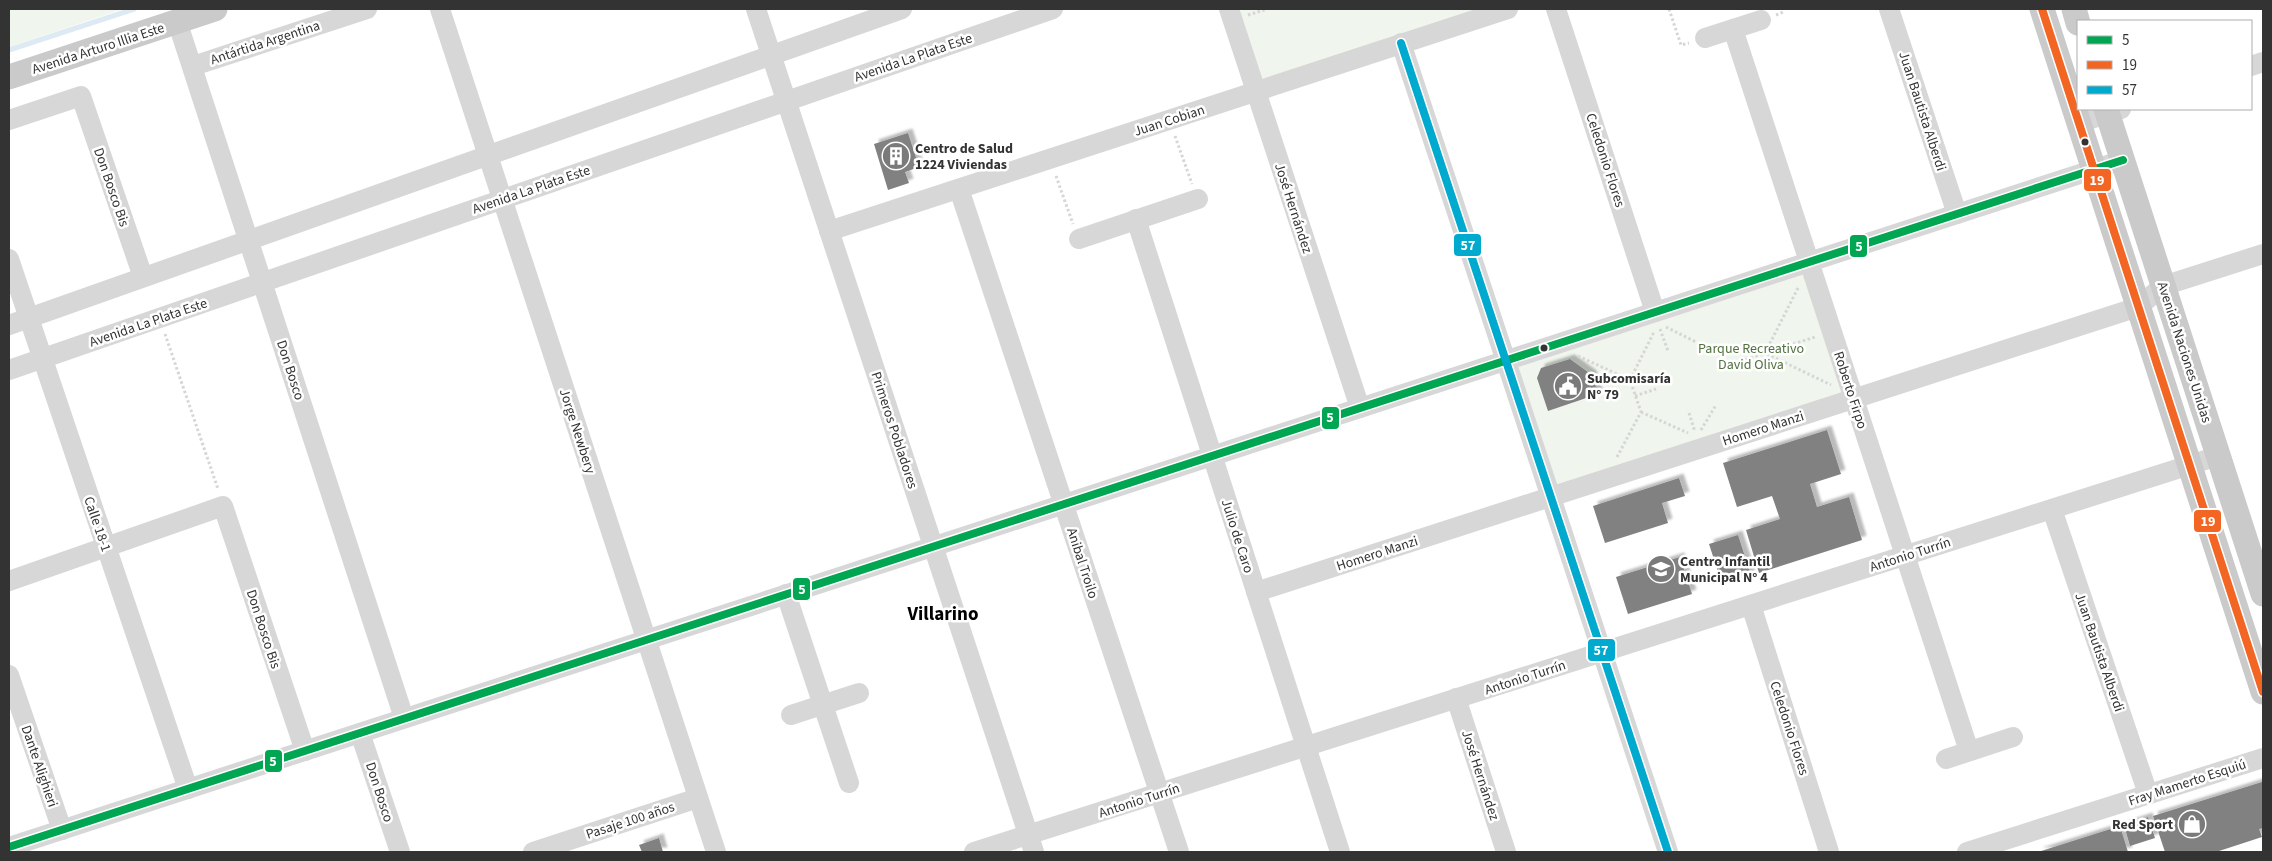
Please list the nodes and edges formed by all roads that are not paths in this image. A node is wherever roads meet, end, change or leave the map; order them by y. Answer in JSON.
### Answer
{"nodes":[{"id":1,"x":215,"y":9,"type":"edge"},
{"id":2,"x":367,"y":9,"type":"edge"},
{"id":3,"x":440,"y":9,"type":"edge"},
{"id":4,"x":756,"y":9,"type":"edge"},
{"id":5,"x":902,"y":9,"type":"edge"},
{"id":6,"x":1053,"y":9,"type":"edge"},
{"id":7,"x":1508,"y":9,"type":"edge"},
{"id":8,"x":1556,"y":9,"type":"edge"},
{"id":9,"x":1889,"y":9,"type":"edge"},
{"id":10,"x":2042,"y":9,"type":"edge"},
{"id":11,"x":1237,"y":12,"type":"edge"},
{"id":12,"x":1761,"y":20,"type":"dead end"},
{"id":13,"x":177,"y":21,"type":"junction"},
{"id":14,"x":1733,"y":28,"type":"junction"},
{"id":15,"x":1705,"y":38,"type":"road end"},
{"id":16,"x":1401,"y":43,"type":"junction"},
{"id":17,"x":771,"y":55,"type":"junction"},
{"id":18,"x":192,"y":66,"type":"junction"},
{"id":19,"x":9,"y":77,"type":"edge"},
{"id":20,"x":1256,"y":91,"type":"junction"},
{"id":21,"x":786,"y":101,"type":"junction"},
{"id":22,"x":2112,"y":110,"type":"edge"},
{"id":23,"x":9,"y":120,"type":"edge"},
{"id":24,"x":2079,"y":123,"type":"junction"},
{"id":25,"x":488,"y":155,"type":"junction"},
{"id":26,"x":2123,"y":160,"type":"junction"},
{"id":27,"x":2094,"y":169,"type":"junction"},
{"id":28,"x":959,"y":189,"type":"junction"},
{"id":29,"x":502,"y":199,"type":"junction"},
{"id":30,"x":1198,"y":199,"type":"road end"},
{"id":31,"x":1957,"y":214,"type":"junction"},
{"id":32,"x":1136,"y":220,"type":"junction"},
{"id":33,"x":829,"y":231,"type":"junction"},
{"id":34,"x":1079,"y":239,"type":"road end"},
{"id":35,"x":249,"y":240,"type":"junction"},
{"id":36,"x":2263,"y":254,"type":"edge"},
{"id":37,"x":9,"y":259,"type":"edge"},
{"id":38,"x":1809,"y":262,"type":"junction"},
{"id":39,"x":143,"y":277,"type":"junction"},
{"id":40,"x":263,"y":282,"type":"junction"},
{"id":41,"x":2164,"y":286,"type":"junction"},
{"id":42,"x":2138,"y":307,"type":"junction"},
{"id":43,"x":29,"y":318,"type":"junction"},
{"id":44,"x":1657,"y":318,"type":"junction"},
{"id":45,"x":9,"y":325,"type":"edge"},
{"id":46,"x":43,"y":358,"type":"junction"},
{"id":47,"x":1505,"y":361,"type":"junction"},
{"id":48,"x":9,"y":370,"type":"edge"},
{"id":49,"x":1854,"y":399,"type":"junction"},
{"id":50,"x":1360,"y":408,"type":"junction"},
{"id":51,"x":1212,"y":456,"type":"junction"},
{"id":52,"x":2218,"y":456,"type":"junction"},
{"id":53,"x":2190,"y":465,"type":"junction"},
{"id":54,"x":1550,"y":497,"type":"junction"},
{"id":55,"x":1063,"y":504,"type":"junction"},
{"id":56,"x":2052,"y":509,"type":"junction"},
{"id":57,"x":933,"y":546,"type":"junction"},
{"id":58,"x":106,"y":547,"type":"junction"},
{"id":59,"x":1905,"y":556,"type":"junction"},
{"id":60,"x":9,"y":581,"type":"edge"},
{"id":61,"x":1256,"y":592,"type":"junction"},
{"id":62,"x":786,"y":594,"type":"junction"},
{"id":63,"x":2263,"y":594,"type":"edge"},
{"id":64,"x":1751,"y":605,"type":"junction"},
{"id":65,"x":646,"y":640,"type":"junction"},
{"id":66,"x":1601,"y":652,"type":"junction"},
{"id":67,"x":9,"y":674,"type":"edge"},
{"id":68,"x":2263,"y":692,"type":"edge"},
{"id":69,"x":859,"y":693,"type":"dead end"},
{"id":70,"x":1456,"y":698,"type":"junction"},
{"id":71,"x":823,"y":705,"type":"junction"},
{"id":72,"x":791,"y":715,"type":"dead end"},
{"id":73,"x":404,"y":718,"type":"junction"},
{"id":74,"x":360,"y":733,"type":"junction"},
{"id":75,"x":2013,"y":737,"type":"dead end"},
{"id":76,"x":1306,"y":746,"type":"junction"},
{"id":77,"x":305,"y":751,"type":"junction"},
{"id":78,"x":1969,"y":752,"type":"junction"},
{"id":79,"x":2263,"y":758,"type":"edge"},
{"id":80,"x":1946,"y":759,"type":"dead end"},
{"id":81,"x":849,"y":783,"type":"dead end"},
{"id":82,"x":188,"y":789,"type":"junction"},
{"id":83,"x":1160,"y":793,"type":"junction"},
{"id":84,"x":2148,"y":794,"type":"junction"},
{"id":85,"x":698,"y":798,"type":"junction"},
{"id":86,"x":62,"y":830,"type":"junction"},
{"id":87,"x":1031,"y":844,"type":"edge"},
{"id":88,"x":9,"y":847,"type":"edge"},
{"id":89,"x":400,"y":852,"type":"edge"},
{"id":90,"x":533,"y":852,"type":"edge"},
{"id":91,"x":716,"y":852,"type":"edge"},
{"id":92,"x":974,"y":852,"type":"edge"},
{"id":93,"x":1179,"y":852,"type":"edge"},
{"id":94,"x":1340,"y":852,"type":"edge"},
{"id":95,"x":1506,"y":852,"type":"edge"},
{"id":96,"x":1668,"y":852,"type":"edge"},
{"id":97,"x":1830,"y":852,"type":"edge"},
{"id":98,"x":1967,"y":852,"type":"edge"}],
"edges":[{"from":1,"to":13,"type":"main road","name":"Avenida Arturo Illia Este"},
{"from":2,"to":18,"type":"street","name":"Antártida Argentina"},
{"from":3,"to":25,"type":"street","name":"Jorge Newbery"},
{"from":4,"to":17,"type":"street","name":"Primeros Pobladores"},
{"from":5,"to":17,"type":"street"},
{"from":6,"to":21,"type":"street","name":"Avenida La Plata Este"},
{"from":7,"to":16,"type":"street","name":"Juan Cobian"},
{"from":8,"to":44,"type":"street","name":"Celedonio Flores"},
{"from":9,"to":31,"type":"street","name":"Juan Bautista Alberdi"},
{"from":10,"to":24,"type":"main road"},
{"from":11,"to":20,"type":"street","name":"José Hernández"},
{"from":12,"to":14,"type":"street"},
{"from":13,"to":18,"type":"street","name":"Don Bosco"},
{"from":13,"to":19,"type":"main road","name":"Avenida Arturo Illia Este"},
{"from":14,"to":15,"type":"street"},
{"from":14,"to":38,"type":"street","name":"Roberto Firpo"},
{"from":16,"to":20,"type":"street","name":"Juan Cobian"},
{"from":16,"to":47,"type":"street"},
{"from":17,"to":21,"type":"street","name":"Primeros Pobladores"},
{"from":17,"to":25,"type":"street"},
{"from":18,"to":35,"type":"street","name":"Don Bosco"},
{"from":20,"to":28,"type":"street","name":"Juan Cobian"},
{"from":20,"to":50,"type":"street","name":"José Hernández"},
{"from":21,"to":29,"type":"street","name":"Avenida La Plata Este"},
{"from":21,"to":33,"type":"street","name":"Primeros Pobladores"},
{"from":22,"to":24,"type":"street"},
{"from":22,"to":26,"type":"main road","name":"Avenida Naciones Unidas"},
{"from":23,"to":39,"type":"street","name":"Don Bosco Bis"},
{"from":24,"to":27,"type":"main road"},
{"from":25,"to":29,"type":"street","name":"Jorge Newbery"},
{"from":25,"to":35,"type":"street"},
{"from":26,"to":27,"type":"street"},
{"from":26,"to":41,"type":"main road","name":"Avenida Naciones Unidas"},
{"from":27,"to":31,"type":"street"},
{"from":27,"to":42,"type":"main road"},
{"from":28,"to":33,"type":"street","name":"Juan Cobian"},
{"from":28,"to":55,"type":"street","name":"Anibal Troilo"},
{"from":29,"to":40,"type":"street","name":"Avenida La Plata Este"},
{"from":29,"to":65,"type":"street","name":"Jorge Newbery"},
{"from":30,"to":32,"type":"street"},
{"from":31,"to":38,"type":"street"},
{"from":32,"to":34,"type":"street"},
{"from":32,"to":51,"type":"street","name":"Julio de Caro"},
{"from":33,"to":57,"type":"street","name":"Primeros Pobladores"},
{"from":35,"to":39,"type":"street"},
{"from":35,"to":40,"type":"street","name":"Don Bosco"},
{"from":36,"to":41,"type":"street","name":"Homero Manzi"},
{"from":37,"to":43,"type":"street","name":"Calle 18-1"},
{"from":38,"to":44,"type":"street"},
{"from":38,"to":49,"type":"street","name":"Roberto Firpo"},
{"from":39,"to":43,"type":"street"},
{"from":40,"to":46,"type":"street","name":"Avenida La Plata Este"},
{"from":40,"to":73,"type":"street","name":"Don Bosco"},
{"from":41,"to":42,"type":"street","name":"Homero Manzi"},
{"from":41,"to":52,"type":"main road","name":"Avenida Naciones Unidas"},
{"from":42,"to":49,"type":"street","name":"Homero Manzi"},
{"from":42,"to":53,"type":"main road"},
{"from":43,"to":45,"type":"street"},
{"from":43,"to":46,"type":"street","name":"Calle 18-1"},
{"from":44,"to":47,"type":"street"},
{"from":46,"to":48,"type":"street","name":"Avenida La Plata Este"},
{"from":46,"to":58,"type":"street","name":"Calle 18-1"},
{"from":47,"to":50,"type":"street"},
{"from":47,"to":54,"type":"street"},
{"from":49,"to":54,"type":"street","name":"Homero Manzi"},
{"from":49,"to":59,"type":"street","name":"Roberto Firpo"},
{"from":50,"to":51,"type":"street"},
{"from":51,"to":55,"type":"street"},
{"from":51,"to":61,"type":"street","name":"Julio de Caro"},
{"from":52,"to":53,"type":"street","name":"Antonio Turrín"},
{"from":52,"to":63,"type":"main road","name":"Avenida Naciones Unidas"},
{"from":53,"to":56,"type":"street","name":"Antonio Turrín"},
{"from":53,"to":68,"type":"main road"},
{"from":54,"to":61,"type":"street","name":"Homero Manzi"},
{"from":54,"to":66,"type":"street"},
{"from":55,"to":57,"type":"street"},
{"from":55,"to":83,"type":"street","name":"Anibal Troilo"},
{"from":56,"to":59,"type":"street","name":"Antonio Turrín"},
{"from":56,"to":84,"type":"street","name":"Juan Bautista Alberdi"},
{"from":57,"to":62,"type":"street"},
{"from":57,"to":87,"type":"street","name":"Primeros Pobladores"},
{"from":58,"to":60,"type":"street"},
{"from":58,"to":77,"type":"street","name":"Don Bosco Bis"},
{"from":58,"to":82,"type":"street","name":"Calle 18-1"},
{"from":59,"to":64,"type":"street","name":"Antonio Turrín"},
{"from":59,"to":78,"type":"street","name":"Roberto Firpo"},
{"from":61,"to":76,"type":"street","name":"Julio de Caro"},
{"from":62,"to":65,"type":"street"},
{"from":62,"to":71,"type":"street"},
{"from":64,"to":66,"type":"street","name":"Antonio Turrín"},
{"from":64,"to":97,"type":"street","name":"Celedonio Flores"},
{"from":65,"to":73,"type":"street"},
{"from":65,"to":85,"type":"street","name":"Jorge Newbery"},
{"from":66,"to":70,"type":"street","name":"Antonio Turrín"},
{"from":66,"to":96,"type":"street"},
{"from":67,"to":86,"type":"street","name":"Dante Alighieri"},
{"from":69,"to":71,"type":"street"},
{"from":70,"to":76,"type":"street","name":"Antonio Turrín"},
{"from":70,"to":95,"type":"street","name":"José Hernández"},
{"from":71,"to":72,"type":"street"},
{"from":71,"to":81,"type":"street"},
{"from":73,"to":74,"type":"street"},
{"from":74,"to":77,"type":"street"},
{"from":74,"to":89,"type":"street","name":"Don Bosco"},
{"from":75,"to":78,"type":"street"},
{"from":76,"to":83,"type":"street","name":"Antonio Turrín"},
{"from":76,"to":94,"type":"street","name":"Julio de Caro"},
{"from":77,"to":82,"type":"street"},
{"from":78,"to":80,"type":"street"},
{"from":79,"to":84,"type":"street","name":"Fray Mamerto Esquiú"},
{"from":82,"to":86,"type":"street"},
{"from":83,"to":87,"type":"street","name":"Antonio Turrín"},
{"from":83,"to":93,"type":"street","name":"Anibal Troilo"},
{"from":84,"to":98,"type":"street","name":"Fray Mamerto Esquiú"},
{"from":85,"to":90,"type":"street","name":"Pasaje 100 años"},
{"from":85,"to":91,"type":"street","name":"Jorge Newbery"},
{"from":86,"to":88,"type":"street"},
{"from":87,"to":92,"type":"street","name":"Antonio Turrín"}]}
